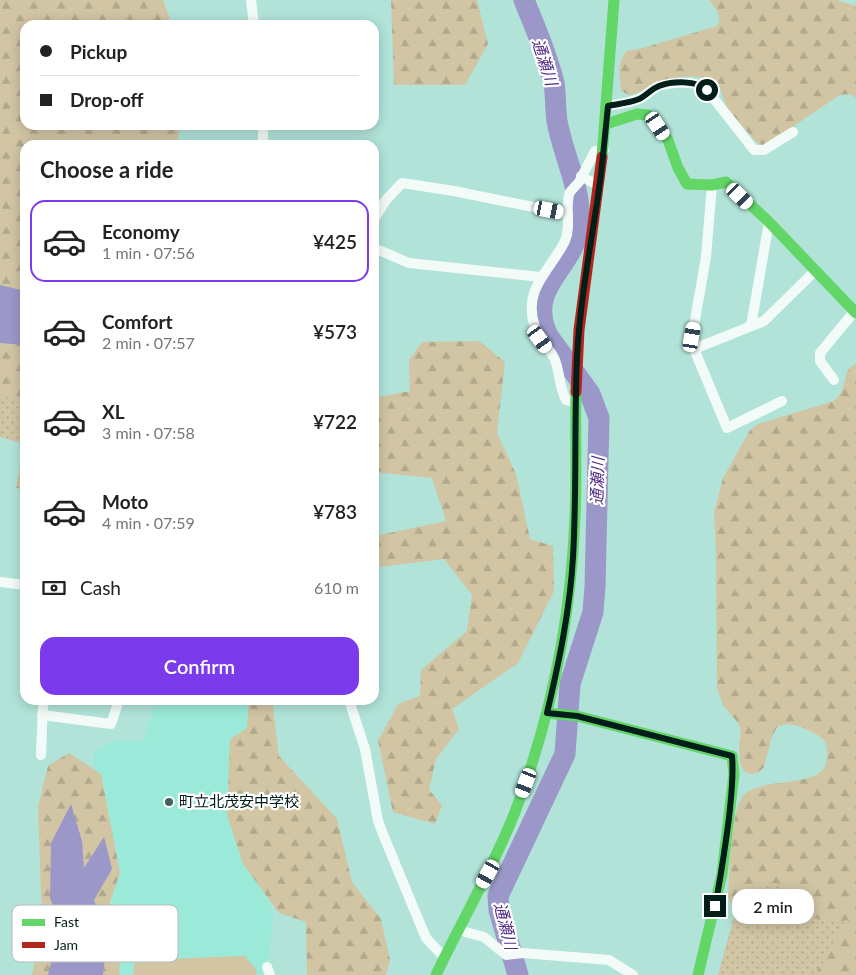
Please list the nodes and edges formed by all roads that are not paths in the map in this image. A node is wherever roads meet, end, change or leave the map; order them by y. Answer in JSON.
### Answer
{"nodes":[{"id":1,"x":251,"y":0,"type":"edge"},
{"id":2,"x":614,"y":0,"type":"edge"},
{"id":3,"x":253,"y":20,"type":"edge"},
{"id":4,"x":608,"y":106,"type":"junction"},
{"id":5,"x":606,"y":124,"type":"junction"},
{"id":6,"x":794,"y":132,"type":"dead end"},
{"id":7,"x":604,"y":150,"type":"junction"},
{"id":8,"x":580,"y":179,"type":"junction"},
{"id":9,"x":712,"y":185,"type":"junction"},
{"id":10,"x":599,"y":186,"type":"junction"},
{"id":11,"x":379,"y":211,"type":"edge"},
{"id":12,"x":568,"y":214,"type":"junction"},
{"id":13,"x":769,"y":222,"type":"junction"},
{"id":14,"x":379,"y":250,"type":"edge"},
{"id":15,"x":815,"y":270,"type":"junction"},
{"id":16,"x":540,"y":278,"type":"junction"},
{"id":17,"x":855,"y":312,"type":"edge"},
{"id":18,"x":751,"y":326,"type":"junction"},
{"id":19,"x":694,"y":349,"type":"junction"},
{"id":20,"x":834,"y":380,"type":"dead end"},
{"id":21,"x":576,"y":398,"type":"junction"},
{"id":22,"x":782,"y":401,"type":"dead end"},
{"id":23,"x":0,"y":582,"type":"edge"},
{"id":24,"x":20,"y":584,"type":"edge"},
{"id":25,"x":44,"y":705,"type":"edge"},
{"id":26,"x":117,"y":705,"type":"edge"},
{"id":27,"x":351,"y":705,"type":"edge"},
{"id":28,"x":547,"y":713,"type":"junction"},
{"id":29,"x":42,"y":714,"type":"junction"},
{"id":30,"x":41,"y":755,"type":"dead end"},
{"id":31,"x":458,"y":930,"type":"junction"},
{"id":32,"x":444,"y":957,"type":"junction"},
{"id":33,"x":436,"y":975,"type":"edge"},
{"id":34,"x":633,"y":975,"type":"edge"},
{"id":35,"x":698,"y":975,"type":"edge"}],
"edges":[{"from":1,"to":3,"type":"street"},
{"from":2,"to":4,"type":"street"},
{"from":4,"to":5,"type":"street"},
{"from":4,"to":6,"type":"street"},
{"from":5,"to":7,"type":"street"},
{"from":5,"to":9,"type":"street"},
{"from":7,"to":8,"type":"street"},
{"from":7,"to":10,"type":"street"},
{"from":8,"to":10,"type":"street"},
{"from":8,"to":12,"type":"street"},
{"from":9,"to":13,"type":"street"},
{"from":9,"to":19,"type":"street"},
{"from":10,"to":21,"type":"street"},
{"from":11,"to":12,"type":"street"},
{"from":12,"to":16,"type":"street"},
{"from":13,"to":15,"type":"street"},
{"from":13,"to":18,"type":"street"},
{"from":14,"to":16,"type":"street"},
{"from":15,"to":17,"type":"street"},
{"from":15,"to":18,"type":"street"},
{"from":16,"to":21,"type":"street"},
{"from":17,"to":20,"type":"street"},
{"from":18,"to":19,"type":"street"},
{"from":19,"to":22,"type":"street"},
{"from":21,"to":28,"type":"street"},
{"from":23,"to":24,"type":"street"},
{"from":25,"to":29,"type":"street"},
{"from":26,"to":29,"type":"street"},
{"from":27,"to":32,"type":"street"},
{"from":28,"to":31,"type":"street"},
{"from":28,"to":35,"type":"street"},
{"from":29,"to":30,"type":"street"},
{"from":31,"to":32,"type":"street"},
{"from":31,"to":34,"type":"street"},
{"from":32,"to":33,"type":"street"}]}
